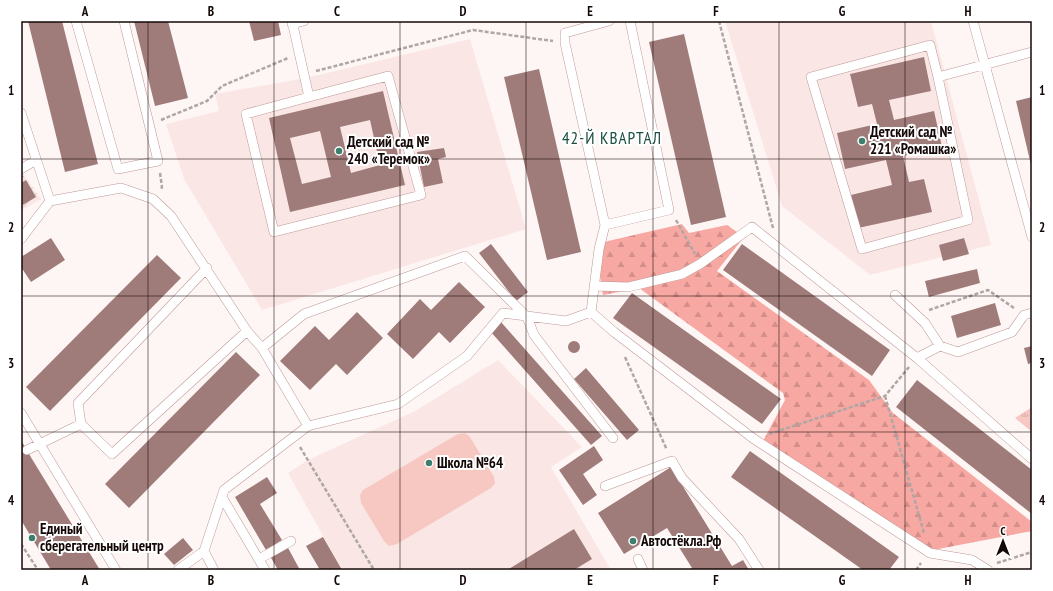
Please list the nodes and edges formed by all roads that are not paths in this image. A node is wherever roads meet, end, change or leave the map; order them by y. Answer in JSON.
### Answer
{"nodes":[{"id":1,"x":76,"y":21,"type":"edge"},
{"id":2,"x":124,"y":21,"type":"edge"},
{"id":3,"x":304,"y":21,"type":"edge"},
{"id":4,"x":609,"y":21,"type":"edge"},
{"id":5,"x":630,"y":21,"type":"edge"},
{"id":6,"x":973,"y":21,"type":"edge"},
{"id":7,"x":292,"y":23,"type":"edge"},
{"id":8,"x":1032,"y":52,"type":"edge"},
{"id":9,"x":985,"y":65,"type":"junction"},
{"id":10,"x":938,"y":77,"type":"junction"},
{"id":11,"x":309,"y":97,"type":"junction"},
{"id":12,"x":21,"y":112,"type":"edge"},
{"id":13,"x":36,"y":160,"type":"junction"},
{"id":14,"x":21,"y":169,"type":"edge"},
{"id":15,"x":50,"y":201,"type":"junction"},
{"id":16,"x":604,"y":225,"type":"junction"},
{"id":17,"x":1032,"y":237,"type":"edge"},
{"id":18,"x":21,"y":240,"type":"edge"},
{"id":19,"x":207,"y":268,"type":"junction"},
{"id":20,"x":594,"y":286,"type":"junction"},
{"id":21,"x":895,"y":295,"type":"dead end"},
{"id":22,"x":591,"y":312,"type":"junction"},
{"id":23,"x":1028,"y":314,"type":"edge"},
{"id":24,"x":527,"y":317,"type":"junction"},
{"id":25,"x":247,"y":331,"type":"junction"},
{"id":26,"x":940,"y":346,"type":"junction"},
{"id":27,"x":262,"y":348,"type":"junction"},
{"id":28,"x":917,"y":358,"type":"junction"},
{"id":29,"x":21,"y":414,"type":"edge"},
{"id":30,"x":81,"y":424,"type":"junction"},
{"id":31,"x":308,"y":426,"type":"junction"},
{"id":32,"x":613,"y":438,"type":"dead end"},
{"id":33,"x":39,"y":444,"type":"junction"},
{"id":34,"x":27,"y":450,"type":"dead end"},
{"id":35,"x":1032,"y":459,"type":"edge"},
{"id":36,"x":606,"y":486,"type":"dead end"},
{"id":37,"x":222,"y":497,"type":"junction"},
{"id":38,"x":291,"y":541,"type":"dead end"},
{"id":39,"x":204,"y":551,"type":"junction"},
{"id":40,"x":259,"y":559,"type":"junction"},
{"id":41,"x":638,"y":559,"type":"dead end"},
{"id":42,"x":987,"y":568,"type":"edge"},
{"id":43,"x":116,"y":570,"type":"edge"},
{"id":44,"x":178,"y":570,"type":"edge"},
{"id":45,"x":214,"y":570,"type":"edge"},
{"id":46,"x":265,"y":570,"type":"edge"},
{"id":47,"x":643,"y":570,"type":"edge"},
{"id":48,"x":759,"y":570,"type":"edge"}],
"edges":[{"from":1,"to":2,"type":"lane"},
{"from":3,"to":7,"type":"lane"},
{"from":4,"to":16,"type":"lane"},
{"from":5,"to":16,"type":"lane"},
{"from":6,"to":9,"type":"lane"},
{"from":7,"to":11,"type":"lane"},
{"from":8,"to":9,"type":"lane"},
{"from":9,"to":10,"type":"lane"},
{"from":9,"to":17,"type":"lane"},
{"from":10,"to":10,"type":"lane"},
{"from":11,"to":11,"type":"lane"},
{"from":12,"to":13,"type":"lane"},
{"from":13,"to":14,"type":"lane"},
{"from":13,"to":15,"type":"lane"},
{"from":15,"to":18,"type":"lane"},
{"from":15,"to":19,"type":"lane"},
{"from":16,"to":20,"type":"lane"},
{"from":19,"to":25,"type":"lane"},
{"from":19,"to":30,"type":"lane"},
{"from":20,"to":22,"type":"lane"},
{"from":20,"to":28,"type":"lane"},
{"from":21,"to":26,"type":"lane"},
{"from":22,"to":24,"type":"lane"},
{"from":22,"to":42,"type":"lane"},
{"from":23,"to":26,"type":"lane"},
{"from":24,"to":27,"type":"lane"},
{"from":24,"to":31,"type":"lane"},
{"from":24,"to":32,"type":"lane"},
{"from":25,"to":27,"type":"lane"},
{"from":25,"to":30,"type":"lane"},
{"from":26,"to":28,"type":"lane"},
{"from":27,"to":31,"type":"lane"},
{"from":28,"to":35,"type":"lane"},
{"from":29,"to":33,"type":"lane"},
{"from":30,"to":33,"type":"lane"},
{"from":31,"to":37,"type":"lane"},
{"from":33,"to":34,"type":"lane"},
{"from":33,"to":43,"type":"lane"},
{"from":36,"to":48,"type":"lane"},
{"from":37,"to":39,"type":"lane"},
{"from":37,"to":40,"type":"lane"},
{"from":38,"to":40,"type":"lane"},
{"from":39,"to":44,"type":"lane"},
{"from":39,"to":45,"type":"lane"},
{"from":40,"to":46,"type":"lane"},
{"from":41,"to":47,"type":"lane"}]}
